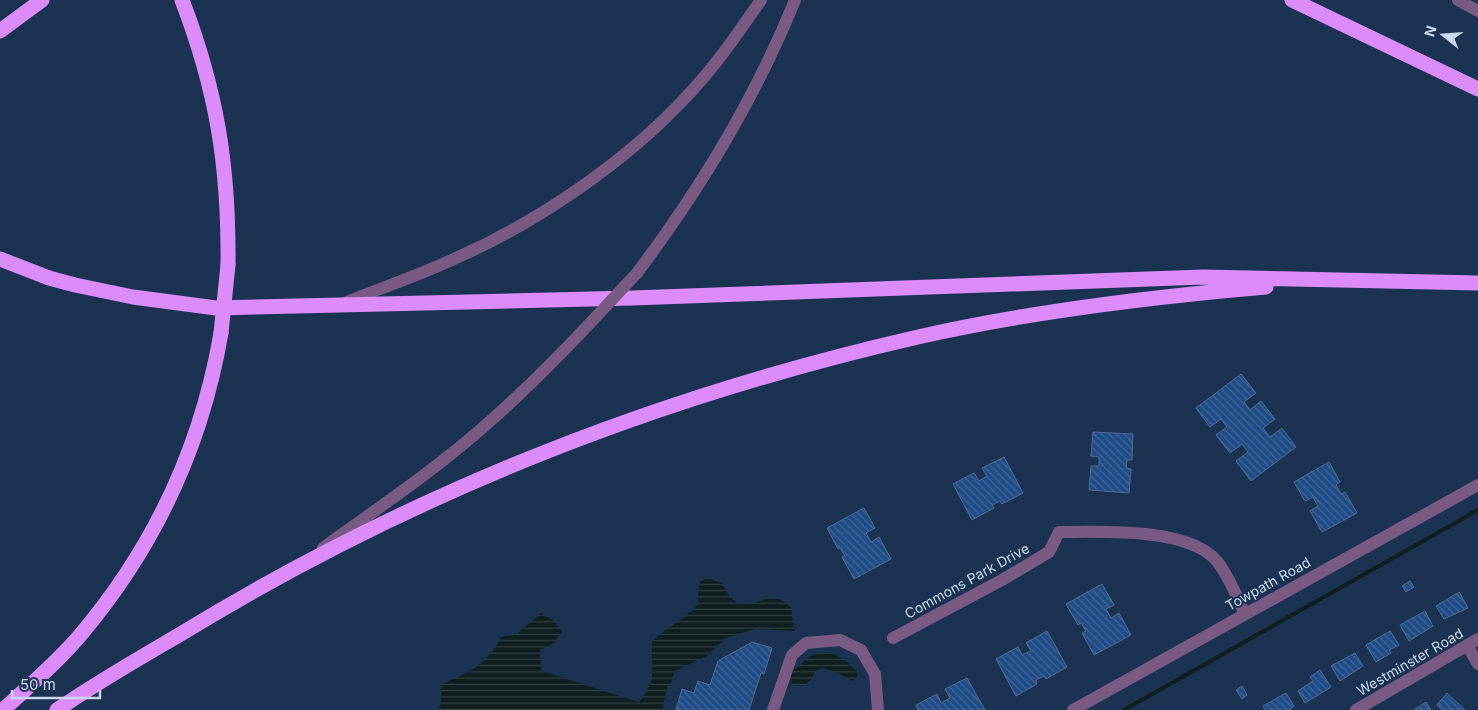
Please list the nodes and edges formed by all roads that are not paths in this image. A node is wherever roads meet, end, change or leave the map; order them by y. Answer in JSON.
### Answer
{"nodes":[{"id":1,"x":42,"y":0,"type":"edge"},
{"id":2,"x":182,"y":0,"type":"edge"},
{"id":3,"x":761,"y":0,"type":"edge"},
{"id":4,"x":795,"y":0,"type":"edge"},
{"id":5,"x":1292,"y":0,"type":"edge"},
{"id":6,"x":1458,"y":0,"type":"edge"},
{"id":7,"x":1478,"y":11,"type":"edge"},
{"id":8,"x":0,"y":31,"type":"edge"},
{"id":9,"x":1478,"y":90,"type":"edge"},
{"id":10,"x":0,"y":260,"type":"edge"},
{"id":11,"x":1350,"y":279,"type":"junction"},
{"id":12,"x":1478,"y":283,"type":"edge"},
{"id":13,"x":341,"y":304,"type":"junction"},
{"id":14,"x":1478,"y":485,"type":"edge"},
{"id":15,"x":305,"y":562,"type":"junction"},
{"id":16,"x":1245,"y":614,"type":"junction"},
{"id":17,"x":893,"y":638,"type":"dead end"},
{"id":18,"x":1473,"y":642,"type":"edge"},
{"id":19,"x":1478,"y":664,"type":"edge"},
{"id":20,"x":3,"y":710,"type":"edge"},
{"id":21,"x":57,"y":710,"type":"edge"},
{"id":22,"x":773,"y":710,"type":"edge"},
{"id":23,"x":878,"y":710,"type":"edge"},
{"id":24,"x":1073,"y":710,"type":"edge"},
{"id":25,"x":1356,"y":710,"type":"edge"}],
"edges":[{"from":1,"to":8,"type":"highway"},
{"from":2,"to":20,"type":"highway","bridge":true},
{"from":3,"to":13,"type":"street"},
{"from":4,"to":15,"type":"street","bridge":true},
{"from":5,"to":9,"type":"highway"},
{"from":6,"to":7,"type":"street"},
{"from":10,"to":13,"type":"highway"},
{"from":11,"to":12,"type":"highway"},
{"from":11,"to":13,"type":"highway"},
{"from":11,"to":15,"type":"highway"},
{"from":14,"to":16,"type":"street","name":"Towpath Road"},
{"from":15,"to":21,"type":"highway"},
{"from":16,"to":17,"type":"street","name":"Commons Park Drive"},
{"from":16,"to":24,"type":"street","name":"Towpath Road"},
{"from":18,"to":19,"type":"street"},
{"from":18,"to":25,"type":"street","name":"Westminster Road"},
{"from":22,"to":23,"type":"street"}]}
